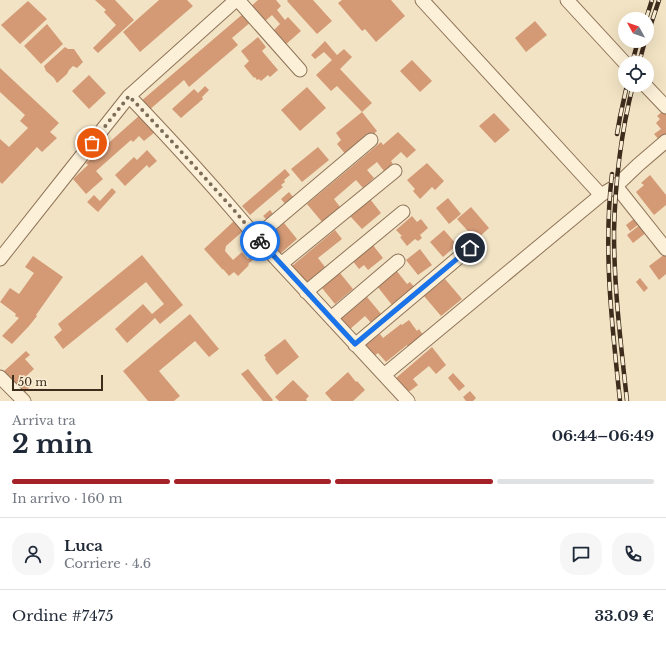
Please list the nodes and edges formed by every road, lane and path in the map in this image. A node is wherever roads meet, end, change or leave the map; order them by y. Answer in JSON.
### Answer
{"nodes":[{"id":1,"x":237,"y":0,"type":"edge"},
{"id":2,"x":422,"y":0,"type":"edge"},
{"id":3,"x":567,"y":0,"type":"edge"},
{"id":4,"x":619,"y":56,"type":"edge"},
{"id":5,"x":300,"y":70,"type":"dead end"},
{"id":6,"x":652,"y":92,"type":"edge"},
{"id":7,"x":129,"y":96,"type":"junction"},
{"id":8,"x":666,"y":107,"type":"edge"},
{"id":9,"x":371,"y":140,"type":"dead end"},
{"id":10,"x":666,"y":141,"type":"edge"},
{"id":11,"x":395,"y":171,"type":"dead end"},
{"id":12,"x":616,"y":186,"type":"junction"},
{"id":13,"x":601,"y":195,"type":"junction"},
{"id":14,"x":403,"y":212,"type":"dead end"},
{"id":15,"x":256,"y":238,"type":"junction"},
{"id":16,"x":470,"y":248,"type":"dead end"},
{"id":17,"x":666,"y":249,"type":"edge"},
{"id":18,"x":0,"y":259,"type":"edge"},
{"id":19,"x":398,"y":261,"type":"dead end"},
{"id":20,"x":281,"y":264,"type":"junction"},
{"id":21,"x":306,"y":292,"type":"junction"},
{"id":22,"x":331,"y":318,"type":"junction"},
{"id":23,"x":355,"y":344,"type":"junction"},
{"id":24,"x":384,"y":375,"type":"junction"},
{"id":25,"x":0,"y":377,"type":"edge"},
{"id":26,"x":24,"y":401,"type":"edge"},
{"id":27,"x":408,"y":401,"type":"edge"}],
"edges":[{"from":1,"to":5,"type":"street"},
{"from":1,"to":7,"type":"street"},
{"from":2,"to":13,"type":"street"},
{"from":3,"to":4,"type":"street"},
{"from":6,"to":8,"type":"street"},
{"from":7,"to":15,"type":"street"},
{"from":7,"to":18,"type":"street"},
{"from":9,"to":15,"type":"street"},
{"from":10,"to":12,"type":"street"},
{"from":11,"to":20,"type":"street"},
{"from":12,"to":13,"type":"street"},
{"from":12,"to":17,"type":"street"},
{"from":13,"to":24,"type":"street"},
{"from":14,"to":21,"type":"street"},
{"from":15,"to":20,"type":"street"},
{"from":16,"to":23,"type":"street"},
{"from":19,"to":22,"type":"street"},
{"from":20,"to":21,"type":"street"},
{"from":21,"to":22,"type":"street"},
{"from":22,"to":23,"type":"street"},
{"from":23,"to":24,"type":"street"},
{"from":24,"to":27,"type":"street"},
{"from":25,"to":26,"type":"street"}]}
